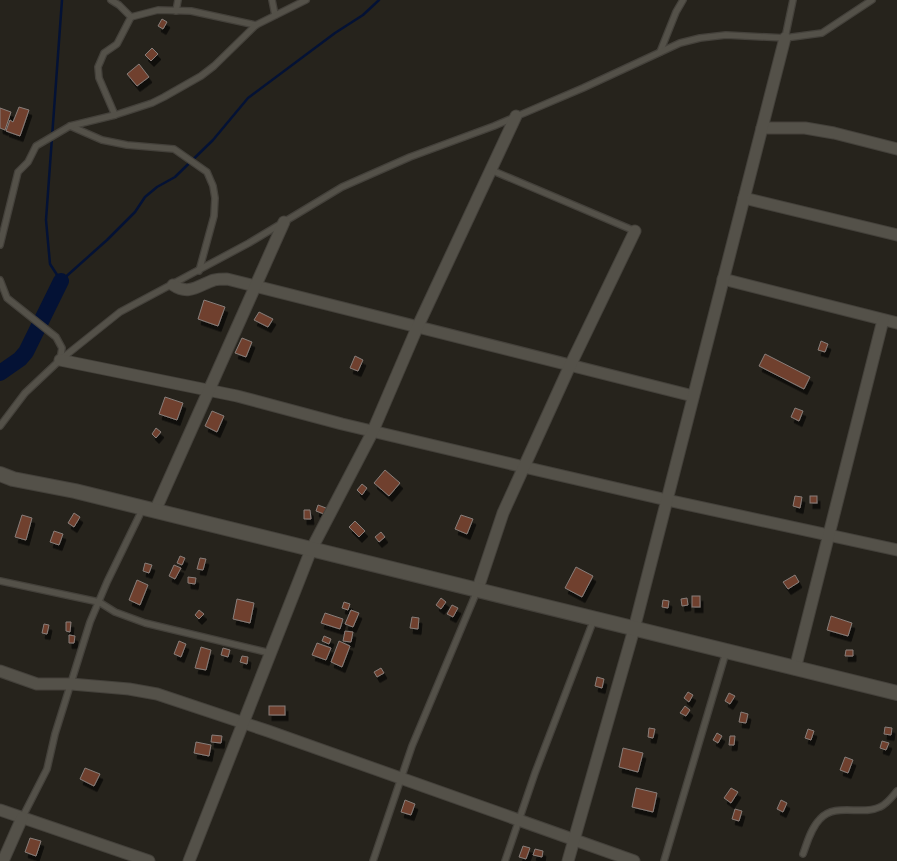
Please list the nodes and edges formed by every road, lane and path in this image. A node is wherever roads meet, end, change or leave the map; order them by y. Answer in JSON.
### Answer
{"nodes":[{"id":1,"x":111,"y":0,"type":"edge"},
{"id":2,"x":178,"y":0,"type":"edge"},
{"id":3,"x":272,"y":0,"type":"edge"},
{"id":4,"x":306,"y":0,"type":"edge"},
{"id":5,"x":684,"y":0,"type":"edge"},
{"id":6,"x":794,"y":0,"type":"edge"},
{"id":7,"x":872,"y":0,"type":"edge"},
{"id":8,"x":176,"y":11,"type":"junction"},
{"id":9,"x":275,"y":15,"type":"junction"},
{"id":10,"x":131,"y":17,"type":"junction"},
{"id":11,"x":256,"y":25,"type":"junction"},
{"id":12,"x":785,"y":38,"type":"junction"},
{"id":13,"x":660,"y":52,"type":"junction"},
{"id":14,"x":115,"y":115,"type":"junction"},
{"id":15,"x":516,"y":116,"type":"junction"},
{"id":16,"x":70,"y":126,"type":"junction"},
{"id":17,"x":762,"y":128,"type":"junction"},
{"id":18,"x":897,"y":149,"type":"edge"},
{"id":19,"x":491,"y":170,"type":"junction"},
{"id":20,"x":744,"y":198,"type":"junction"},
{"id":21,"x":284,"y":222,"type":"junction"},
{"id":22,"x":635,"y":231,"type":"joint"},
{"id":23,"x":897,"y":235,"type":"edge"},
{"id":24,"x":0,"y":245,"type":"edge"},
{"id":25,"x":199,"y":271,"type":"junction"},
{"id":26,"x":724,"y":279,"type":"junction"},
{"id":27,"x":0,"y":280,"type":"edge"},
{"id":28,"x":172,"y":285,"type":"junction"},
{"id":29,"x":256,"y":287,"type":"junction"},
{"id":30,"x":883,"y":320,"type":"junction"},
{"id":31,"x":897,"y":323,"type":"edge"},
{"id":32,"x":417,"y":327,"type":"junction"},
{"id":33,"x":60,"y":360,"type":"junction"},
{"id":34,"x":570,"y":365,"type":"junction"},
{"id":35,"x":210,"y":390,"type":"junction"},
{"id":36,"x":694,"y":396,"type":"junction"},
{"id":37,"x":0,"y":426,"type":"edge"},
{"id":38,"x":373,"y":431,"type":"junction"},
{"id":39,"x":524,"y":467,"type":"junction"},
{"id":40,"x":0,"y":475,"type":"edge"},
{"id":41,"x":667,"y":500,"type":"junction"},
{"id":42,"x":149,"y":509,"type":"junction"},
{"id":43,"x":829,"y":535,"type":"junction"},
{"id":44,"x":311,"y":550,"type":"junction"},
{"id":45,"x":897,"y":550,"type":"edge"},
{"id":46,"x":0,"y":581,"type":"edge"},
{"id":47,"x":477,"y":591,"type":"junction"},
{"id":48,"x":99,"y":602,"type":"junction"},
{"id":49,"x":594,"y":619,"type":"junction"},
{"id":50,"x":634,"y":629,"type":"junction"},
{"id":51,"x":726,"y":652,"type":"junction"},
{"id":52,"x":270,"y":654,"type":"junction"},
{"id":53,"x":795,"y":669,"type":"junction"},
{"id":54,"x":0,"y":671,"type":"edge"},
{"id":55,"x":71,"y":684,"type":"junction"},
{"id":56,"x":897,"y":694,"type":"edge"},
{"id":57,"x":243,"y":723,"type":"junction"},
{"id":58,"x":401,"y":778,"type":"junction"},
{"id":59,"x":897,"y":791,"type":"edge"},
{"id":60,"x":0,"y":810,"type":"edge"},
{"id":61,"x":22,"y":818,"type":"junction"},
{"id":62,"x":519,"y":820,"type":"junction"},
{"id":63,"x":575,"y":840,"type":"junction"},
{"id":64,"x":802,"y":854,"type":"dead end"},
{"id":65,"x":3,"y":861,"type":"edge"},
{"id":66,"x":148,"y":861,"type":"edge"},
{"id":67,"x":189,"y":861,"type":"edge"},
{"id":68,"x":373,"y":861,"type":"edge"},
{"id":69,"x":505,"y":861,"type":"edge"},
{"id":70,"x":568,"y":861,"type":"edge"},
{"id":71,"x":634,"y":861,"type":"edge"},
{"id":72,"x":664,"y":861,"type":"edge"}],
"edges":[{"from":1,"to":10,"type":"lane"},
{"from":2,"to":8,"type":"lane"},
{"from":3,"to":9,"type":"lane"},
{"from":4,"to":9,"type":"lane"},
{"from":5,"to":13,"type":"lane"},
{"from":6,"to":12,"type":"lane"},
{"from":7,"to":12,"type":"lane"},
{"from":8,"to":10,"type":"lane"},
{"from":8,"to":11,"type":"lane"},
{"from":9,"to":11,"type":"lane"},
{"from":10,"to":14,"type":"lane"},
{"from":11,"to":14,"type":"lane"},
{"from":12,"to":13,"type":"lane"},
{"from":12,"to":17,"type":"street"},
{"from":13,"to":15,"type":"lane"},
{"from":14,"to":16,"type":"lane"},
{"from":15,"to":19,"type":"street"},
{"from":15,"to":21,"type":"lane"},
{"from":16,"to":24,"type":"lane"},
{"from":16,"to":25,"type":"lane"},
{"from":17,"to":18,"type":"street"},
{"from":17,"to":20,"type":"street"},
{"from":19,"to":22,"type":"lane"},
{"from":19,"to":32,"type":"street"},
{"from":20,"to":23,"type":"street"},
{"from":20,"to":26,"type":"street"},
{"from":21,"to":25,"type":"lane"},
{"from":21,"to":29,"type":"street"},
{"from":22,"to":34,"type":"street"},
{"from":25,"to":28,"type":"lane"},
{"from":26,"to":30,"type":"street"},
{"from":26,"to":36,"type":"street"},
{"from":27,"to":33,"type":"lane"},
{"from":28,"to":29,"type":"street"},
{"from":28,"to":33,"type":"lane"},
{"from":29,"to":32,"type":"street"},
{"from":29,"to":35,"type":"street"},
{"from":30,"to":31,"type":"street"},
{"from":30,"to":43,"type":"street"},
{"from":32,"to":34,"type":"street"},
{"from":32,"to":38,"type":"street"},
{"from":33,"to":35,"type":"street"},
{"from":33,"to":37,"type":"lane"},
{"from":34,"to":36,"type":"street"},
{"from":34,"to":39,"type":"street"},
{"from":35,"to":38,"type":"street"},
{"from":35,"to":42,"type":"street"},
{"from":36,"to":41,"type":"street"},
{"from":38,"to":39,"type":"street"},
{"from":38,"to":44,"type":"street"},
{"from":39,"to":41,"type":"street"},
{"from":39,"to":47,"type":"street"},
{"from":40,"to":42,"type":"street"},
{"from":41,"to":43,"type":"street"},
{"from":41,"to":50,"type":"street"},
{"from":42,"to":44,"type":"street"},
{"from":42,"to":48,"type":"lane"},
{"from":43,"to":45,"type":"street"},
{"from":43,"to":53,"type":"street"},
{"from":44,"to":47,"type":"street"},
{"from":44,"to":52,"type":"street"},
{"from":46,"to":48,"type":"lane"},
{"from":47,"to":49,"type":"street"},
{"from":47,"to":58,"type":"lane"},
{"from":48,"to":52,"type":"lane"},
{"from":48,"to":55,"type":"lane"},
{"from":49,"to":50,"type":"street"},
{"from":49,"to":62,"type":"lane"},
{"from":50,"to":51,"type":"street"},
{"from":50,"to":63,"type":"street"},
{"from":51,"to":53,"type":"street"},
{"from":51,"to":72,"type":"lane"},
{"from":52,"to":57,"type":"street"},
{"from":53,"to":56,"type":"street"},
{"from":54,"to":55,"type":"street"},
{"from":55,"to":57,"type":"street"},
{"from":55,"to":61,"type":"lane"},
{"from":57,"to":58,"type":"street"},
{"from":57,"to":67,"type":"street"},
{"from":58,"to":62,"type":"street"},
{"from":58,"to":68,"type":"lane"},
{"from":59,"to":64,"type":"lane"},
{"from":60,"to":61,"type":"street"},
{"from":61,"to":65,"type":"street"},
{"from":61,"to":66,"type":"street"},
{"from":62,"to":63,"type":"street"},
{"from":62,"to":69,"type":"lane"},
{"from":63,"to":70,"type":"street"},
{"from":63,"to":71,"type":"street"}]}
